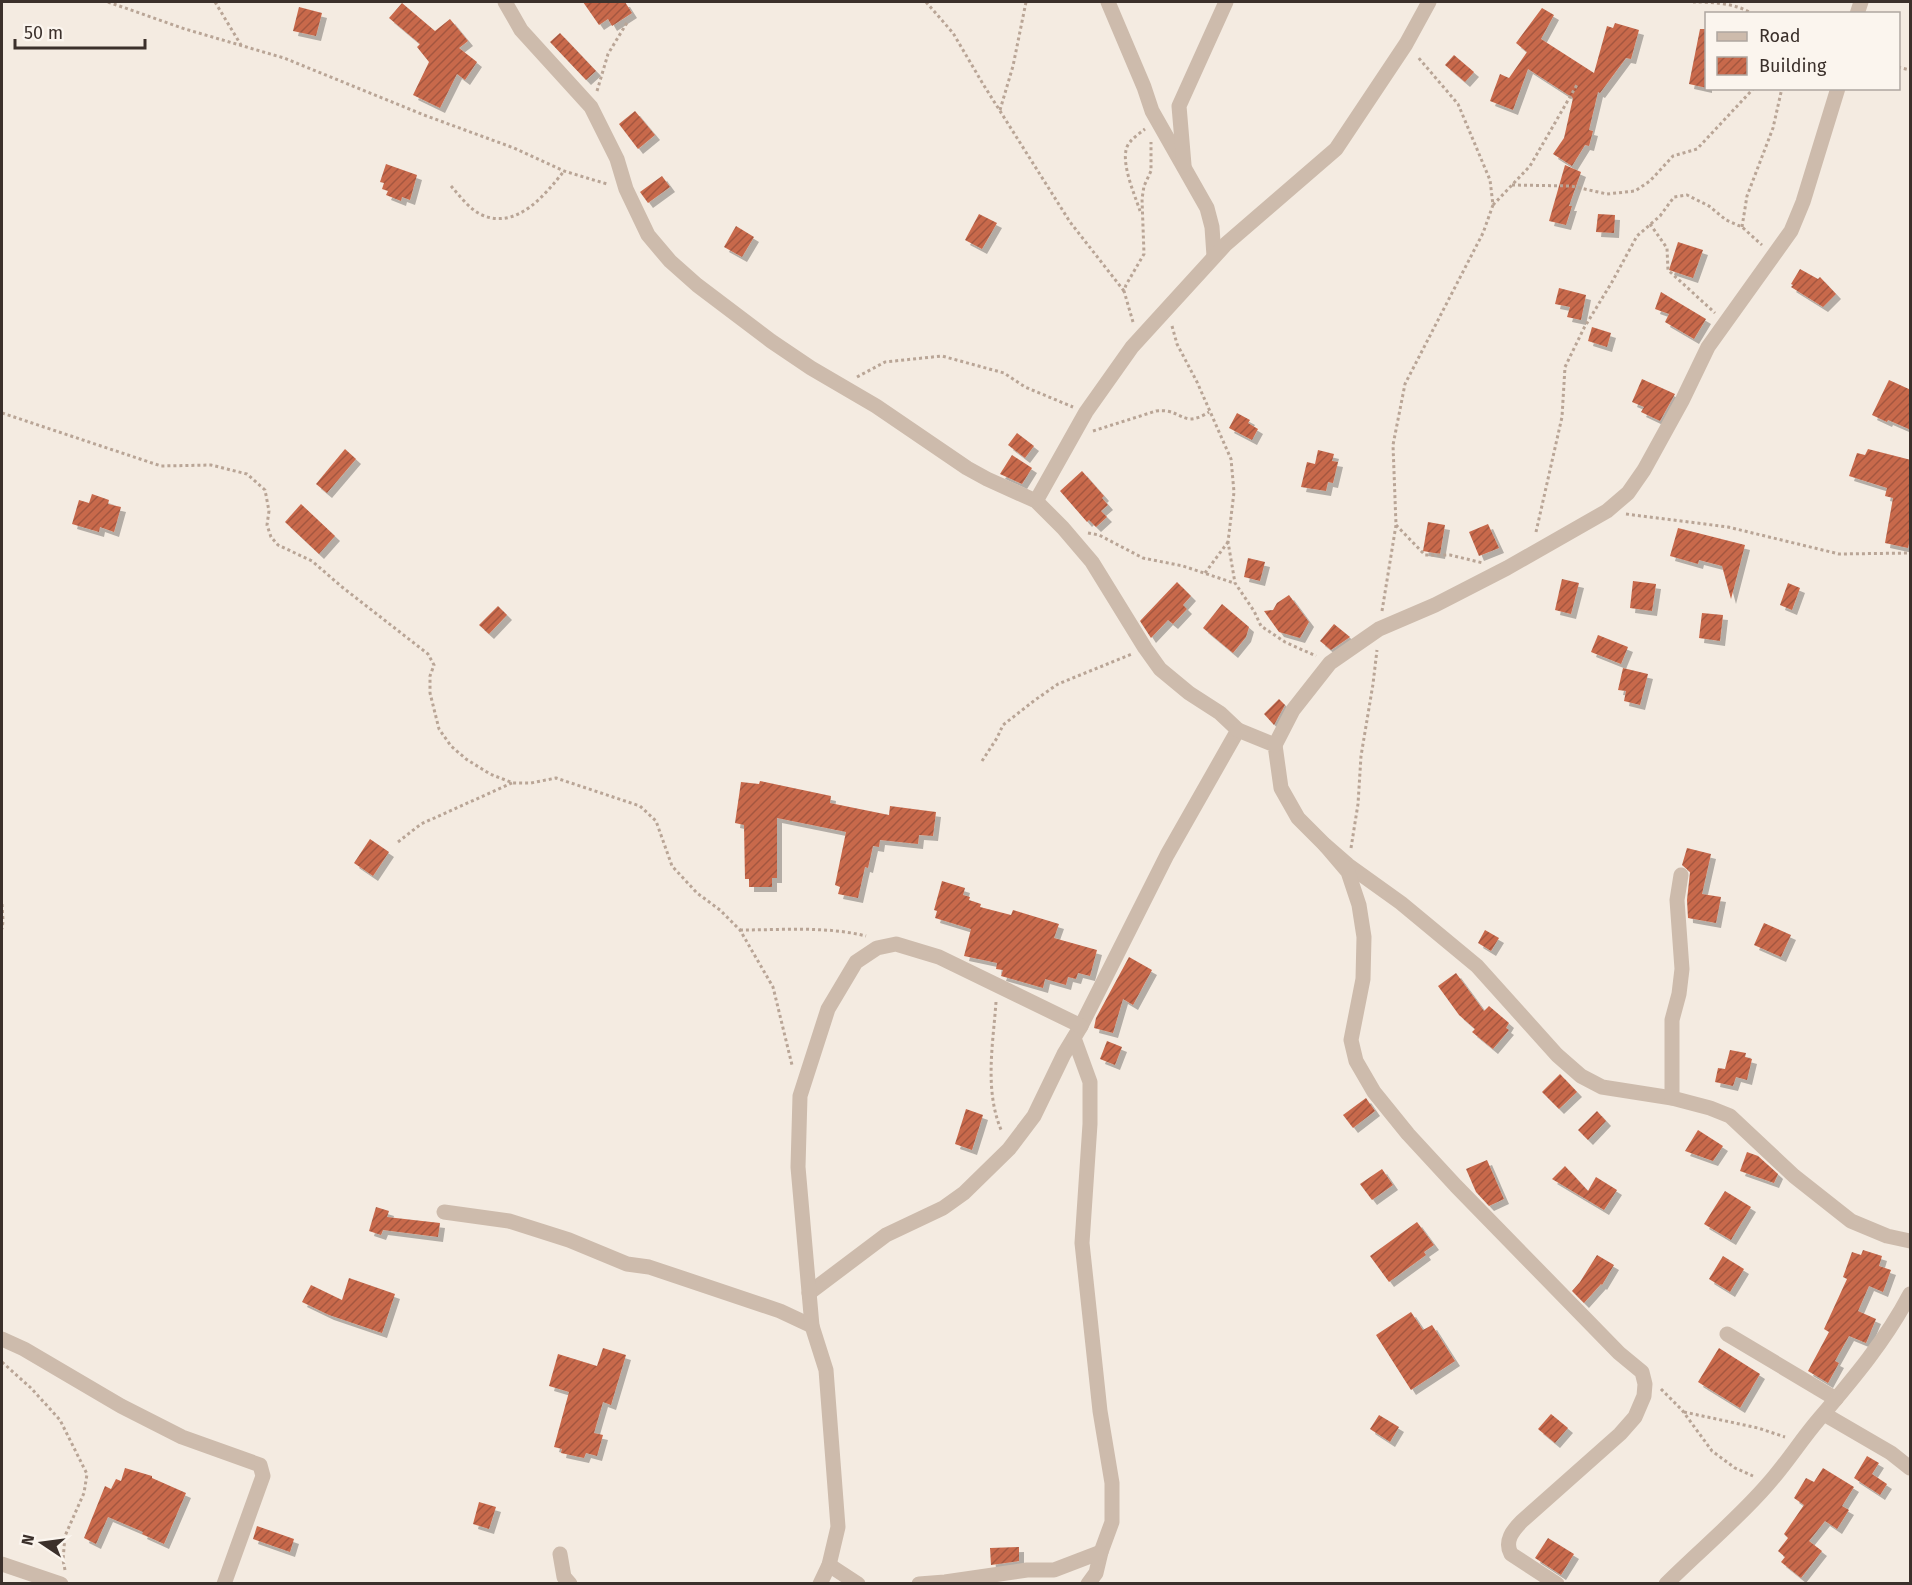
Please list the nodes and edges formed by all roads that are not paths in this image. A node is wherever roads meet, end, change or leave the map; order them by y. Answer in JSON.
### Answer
{"nodes":[{"id":1,"x":505,"y":2,"type":"edge"},
{"id":2,"x":1108,"y":2,"type":"edge"},
{"id":3,"x":1226,"y":2,"type":"edge"},
{"id":4,"x":1429,"y":2,"type":"edge"},
{"id":5,"x":1837,"y":90,"type":"edge"},
{"id":6,"x":1185,"y":170,"type":"junction"},
{"id":7,"x":1214,"y":256,"type":"junction"},
{"id":8,"x":1036,"y":501,"type":"junction"},
{"id":9,"x":1238,"y":730,"type":"junction"},
{"id":10,"x":1275,"y":745,"type":"junction"},
{"id":11,"x":1325,"y":845,"type":"junction"},
{"id":12,"x":1681,"y":875,"type":"dead end"},
{"id":13,"x":1077,"y":1032,"type":"junction"},
{"id":14,"x":1672,"y":1098,"type":"junction"},
{"id":15,"x":444,"y":1212,"type":"dead end"},
{"id":16,"x":1911,"y":1241,"type":"edge"},
{"id":17,"x":809,"y":1293,"type":"junction"},
{"id":18,"x":1911,"y":1294,"type":"edge"},
{"id":19,"x":812,"y":1326,"type":"junction"},
{"id":20,"x":1727,"y":1334,"type":"dead end"},
{"id":21,"x":2,"y":1339,"type":"edge"},
{"id":22,"x":1836,"y":1399,"type":"junction"},
{"id":23,"x":1824,"y":1414,"type":"junction"},
{"id":24,"x":1911,"y":1468,"type":"edge"},
{"id":25,"x":1101,"y":1552,"type":"junction"},
{"id":26,"x":560,"y":1554,"type":"dead end"},
{"id":27,"x":2,"y":1564,"type":"edge"},
{"id":28,"x":829,"y":1565,"type":"junction"},
{"id":29,"x":64,"y":1580,"type":"edge"},
{"id":30,"x":224,"y":1584,"type":"edge"},
{"id":31,"x":570,"y":1584,"type":"edge"},
{"id":32,"x":820,"y":1584,"type":"edge"},
{"id":33,"x":858,"y":1584,"type":"edge"},
{"id":34,"x":919,"y":1584,"type":"edge"},
{"id":35,"x":1088,"y":1584,"type":"edge"},
{"id":36,"x":1557,"y":1584,"type":"edge"},
{"id":37,"x":1666,"y":1584,"type":"edge"}],
"edges":[{"from":1,"to":8,"type":"street"},
{"from":2,"to":6,"type":"street"},
{"from":3,"to":6,"type":"street"},
{"from":4,"to":7,"type":"street"},
{"from":5,"to":10,"type":"street"},
{"from":6,"to":7,"type":"street"},
{"from":7,"to":8,"type":"street"},
{"from":8,"to":9,"type":"street"},
{"from":9,"to":10,"type":"street"},
{"from":9,"to":13,"type":"street"},
{"from":10,"to":11,"type":"street"},
{"from":11,"to":14,"type":"street"},
{"from":11,"to":36,"type":"street"},
{"from":12,"to":14,"type":"street"},
{"from":13,"to":17,"type":"street"},
{"from":13,"to":17,"type":"street"},
{"from":13,"to":25,"type":"street"},
{"from":14,"to":16,"type":"street"},
{"from":15,"to":19,"type":"street"},
{"from":17,"to":19,"type":"street"},
{"from":18,"to":22,"type":"street"},
{"from":19,"to":28,"type":"street"},
{"from":20,"to":22,"type":"street"},
{"from":21,"to":30,"type":"street"},
{"from":22,"to":23,"type":"street"},
{"from":23,"to":24,"type":"street"},
{"from":23,"to":37,"type":"street"},
{"from":25,"to":34,"type":"street"},
{"from":25,"to":35,"type":"street"},
{"from":26,"to":31,"type":"street"},
{"from":27,"to":29,"type":"street"},
{"from":28,"to":32,"type":"street"},
{"from":28,"to":33,"type":"street"}]}
